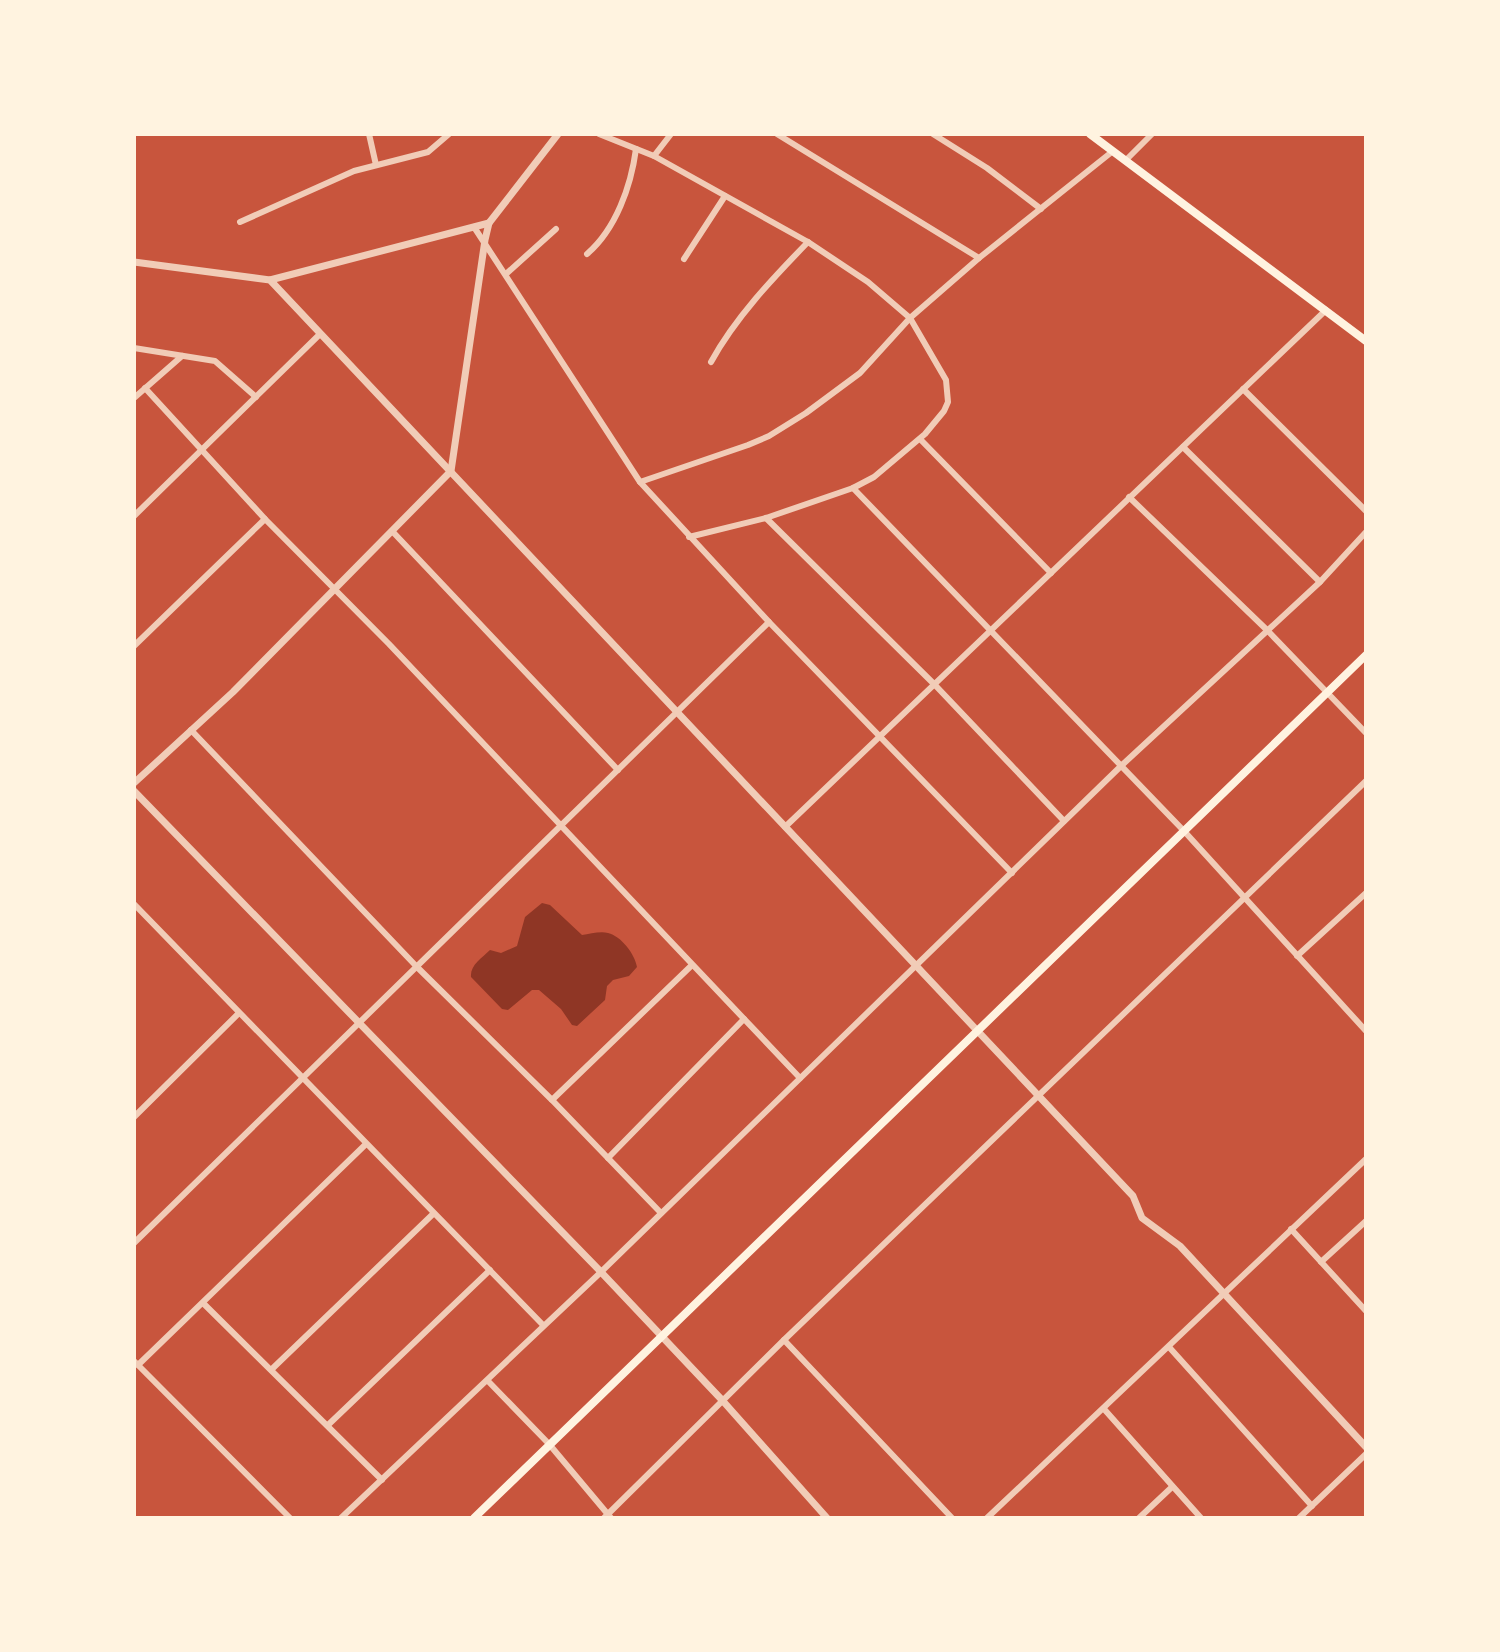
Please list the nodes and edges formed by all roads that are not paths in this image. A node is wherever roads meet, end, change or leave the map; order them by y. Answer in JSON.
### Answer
{"nodes":[{"id":1,"x":369,"y":134,"type":"edge"},
{"id":2,"x":449,"y":134,"type":"edge"},
{"id":3,"x":558,"y":134,"type":"edge"},
{"id":4,"x":599,"y":134,"type":"edge"},
{"id":5,"x":671,"y":134,"type":"edge"},
{"id":6,"x":777,"y":134,"type":"edge"},
{"id":7,"x":933,"y":134,"type":"edge"},
{"id":8,"x":1090,"y":134,"type":"edge"},
{"id":9,"x":1152,"y":134,"type":"edge"},
{"id":10,"x":636,"y":149,"type":"junction"},
{"id":11,"x":1113,"y":151,"type":"junction"},
{"id":12,"x":654,"y":156,"type":"junction"},
{"id":13,"x":1125,"y":161,"type":"junction"},
{"id":14,"x":376,"y":165,"type":"junction"},
{"id":15,"x":725,"y":196,"type":"junction"},
{"id":16,"x":1041,"y":209,"type":"junction"},
{"id":17,"x":240,"y":222,"type":"dead end"},
{"id":18,"x":489,"y":223,"type":"junction"},
{"id":19,"x":474,"y":227,"type":"junction"},
{"id":20,"x":556,"y":229,"type":"dead end"},
{"id":21,"x":485,"y":240,"type":"junction"},
{"id":22,"x":808,"y":242,"type":"junction"},
{"id":23,"x":587,"y":254,"type":"dead end"},
{"id":24,"x":979,"y":258,"type":"junction"},
{"id":25,"x":684,"y":259,"type":"dead end"},
{"id":26,"x":134,"y":262,"type":"edge"},
{"id":27,"x":506,"y":274,"type":"junction"},
{"id":28,"x":270,"y":280,"type":"junction"},
{"id":29,"x":1326,"y":310,"type":"junction"},
{"id":30,"x":910,"y":318,"type":"junction"},
{"id":31,"x":319,"y":335,"type":"junction"},
{"id":32,"x":1366,"y":341,"type":"edge"},
{"id":33,"x":134,"y":348,"type":"edge"},
{"id":34,"x":182,"y":356,"type":"junction"},
{"id":35,"x":711,"y":362,"type":"dead end"},
{"id":36,"x":145,"y":388,"type":"junction"},
{"id":37,"x":1243,"y":389,"type":"junction"},
{"id":38,"x":256,"y":397,"type":"junction"},
{"id":39,"x":134,"y":398,"type":"edge"},
{"id":40,"x":920,"y":439,"type":"junction"},
{"id":41,"x":1183,"y":447,"type":"junction"},
{"id":42,"x":202,"y":450,"type":"junction"},
{"id":43,"x":451,"y":471,"type":"junction"},
{"id":44,"x":640,"y":482,"type":"junction"},
{"id":45,"x":853,"y":488,"type":"junction"},
{"id":46,"x":1129,"y":497,"type":"junction"},
{"id":47,"x":1366,"y":511,"type":"edge"},
{"id":48,"x":134,"y":516,"type":"edge"},
{"id":49,"x":766,"y":518,"type":"junction"},
{"id":50,"x":265,"y":519,"type":"junction"},
{"id":51,"x":392,"y":531,"type":"junction"},
{"id":52,"x":1366,"y":532,"type":"edge"},
{"id":53,"x":689,"y":537,"type":"junction"},
{"id":54,"x":1051,"y":573,"type":"junction"},
{"id":55,"x":1320,"y":582,"type":"junction"},
{"id":56,"x":335,"y":589,"type":"junction"},
{"id":57,"x":769,"y":622,"type":"junction"},
{"id":58,"x":1268,"y":631,"type":"junction"},
{"id":59,"x":990,"y":632,"type":"junction"},
{"id":60,"x":134,"y":646,"type":"edge"},
{"id":61,"x":1366,"y":655,"type":"edge"},
{"id":62,"x":935,"y":685,"type":"junction"},
{"id":63,"x":1328,"y":691,"type":"junction"},
{"id":64,"x":676,"y":713,"type":"junction"},
{"id":65,"x":191,"y":730,"type":"junction"},
{"id":66,"x":1366,"y":733,"type":"edge"},
{"id":67,"x":881,"y":736,"type":"junction"},
{"id":68,"x":1121,"y":766,"type":"junction"},
{"id":69,"x":618,"y":770,"type":"junction"},
{"id":70,"x":1366,"y":781,"type":"edge"},
{"id":71,"x":134,"y":783,"type":"edge"},
{"id":72,"x":134,"y":791,"type":"edge"},
{"id":73,"x":1064,"y":821,"type":"junction"},
{"id":74,"x":561,"y":825,"type":"junction"},
{"id":75,"x":785,"y":827,"type":"junction"},
{"id":76,"x":1184,"y":831,"type":"junction"},
{"id":77,"x":1012,"y":873,"type":"junction"},
{"id":78,"x":1366,"y":893,"type":"edge"},
{"id":79,"x":1243,"y":898,"type":"junction"},
{"id":80,"x":135,"y":907,"type":"edge"},
{"id":81,"x":1297,"y":956,"type":"junction"},
{"id":82,"x":691,"y":966,"type":"junction"},
{"id":83,"x":918,"y":966,"type":"junction"},
{"id":84,"x":417,"y":967,"type":"junction"},
{"id":85,"x":239,"y":1013,"type":"junction"},
{"id":86,"x":744,"y":1019,"type":"junction"},
{"id":87,"x":360,"y":1023,"type":"junction"},
{"id":88,"x":978,"y":1028,"type":"junction"},
{"id":89,"x":1366,"y":1031,"type":"edge"},
{"id":90,"x":800,"y":1078,"type":"junction"},
{"id":91,"x":304,"y":1079,"type":"junction"},
{"id":92,"x":1040,"y":1095,"type":"junction"},
{"id":93,"x":552,"y":1100,"type":"junction"},
{"id":94,"x":134,"y":1117,"type":"edge"},
{"id":95,"x":366,"y":1144,"type":"junction"},
{"id":96,"x":608,"y":1158,"type":"junction"},
{"id":97,"x":1366,"y":1159,"type":"edge"},
{"id":98,"x":661,"y":1213,"type":"junction"},
{"id":99,"x":433,"y":1214,"type":"junction"},
{"id":100,"x":1366,"y":1221,"type":"edge"},
{"id":101,"x":1291,"y":1229,"type":"junction"},
{"id":102,"x":134,"y":1243,"type":"edge"},
{"id":103,"x":1321,"y":1262,"type":"junction"},
{"id":104,"x":490,"y":1270,"type":"junction"},
{"id":105,"x":601,"y":1272,"type":"junction"},
{"id":106,"x":1225,"y":1294,"type":"junction"},
{"id":107,"x":203,"y":1303,"type":"junction"},
{"id":108,"x":1366,"y":1311,"type":"edge"},
{"id":109,"x":543,"y":1325,"type":"junction"},
{"id":110,"x":661,"y":1336,"type":"junction"},
{"id":111,"x":784,"y":1340,"type":"junction"},
{"id":112,"x":1169,"y":1347,"type":"junction"},
{"id":113,"x":136,"y":1363,"type":"edge"},
{"id":114,"x":272,"y":1369,"type":"junction"},
{"id":115,"x":488,"y":1381,"type":"junction"},
{"id":116,"x":722,"y":1400,"type":"junction"},
{"id":117,"x":1104,"y":1409,"type":"junction"},
{"id":118,"x":328,"y":1425,"type":"junction"},
{"id":119,"x":549,"y":1444,"type":"junction"},
{"id":120,"x":1366,"y":1447,"type":"edge"},
{"id":121,"x":1366,"y":1454,"type":"edge"},
{"id":122,"x":382,"y":1480,"type":"junction"},
{"id":123,"x":1172,"y":1487,"type":"junction"},
{"id":124,"x":1312,"y":1506,"type":"junction"},
{"id":125,"x":822,"y":1516,"type":"edge"},
{"id":126,"x":607,"y":1517,"type":"edge"},
{"id":127,"x":290,"y":1518,"type":"edge"},
{"id":128,"x":341,"y":1518,"type":"edge"},
{"id":129,"x":474,"y":1518,"type":"edge"},
{"id":130,"x":952,"y":1518,"type":"edge"},
{"id":131,"x":987,"y":1518,"type":"edge"},
{"id":132,"x":1139,"y":1518,"type":"edge"},
{"id":133,"x":1201,"y":1518,"type":"edge"},
{"id":134,"x":1299,"y":1518,"type":"edge"}],
"edges":[{"from":1,"to":14,"type":"street"},
{"from":2,"to":14,"type":"street"},
{"from":3,"to":18,"type":"street"},
{"from":4,"to":10,"type":"street"},
{"from":5,"to":12,"type":"street"},
{"from":6,"to":24,"type":"street"},
{"from":7,"to":16,"type":"street"},
{"from":8,"to":11,"type":"main road"},
{"from":9,"to":13,"type":"street"},
{"from":10,"to":12,"type":"street"},
{"from":10,"to":23,"type":"street"},
{"from":11,"to":13,"type":"main road"},
{"from":11,"to":16,"type":"street"},
{"from":12,"to":15,"type":"street"},
{"from":13,"to":29,"type":"main road"},
{"from":14,"to":17,"type":"street"},
{"from":15,"to":22,"type":"street"},
{"from":15,"to":25,"type":"street"},
{"from":16,"to":24,"type":"street"},
{"from":18,"to":19,"type":"street"},
{"from":18,"to":21,"type":"street"},
{"from":19,"to":21,"type":"street"},
{"from":19,"to":28,"type":"street"},
{"from":20,"to":27,"type":"street"},
{"from":21,"to":27,"type":"street"},
{"from":21,"to":43,"type":"street"},
{"from":22,"to":30,"type":"street"},
{"from":22,"to":35,"type":"street"},
{"from":24,"to":30,"type":"street"},
{"from":26,"to":28,"type":"street"},
{"from":27,"to":44,"type":"street"},
{"from":28,"to":31,"type":"street"},
{"from":29,"to":32,"type":"main road"},
{"from":29,"to":37,"type":"street"},
{"from":30,"to":40,"type":"street"},
{"from":30,"to":44,"type":"street"},
{"from":31,"to":38,"type":"street"},
{"from":31,"to":43,"type":"street"},
{"from":33,"to":34,"type":"street"},
{"from":34,"to":36,"type":"street"},
{"from":34,"to":38,"type":"street"},
{"from":36,"to":39,"type":"street"},
{"from":36,"to":42,"type":"street"},
{"from":37,"to":41,"type":"street"},
{"from":37,"to":47,"type":"street"},
{"from":38,"to":42,"type":"street"},
{"from":40,"to":45,"type":"street"},
{"from":40,"to":54,"type":"street"},
{"from":41,"to":46,"type":"street"},
{"from":41,"to":55,"type":"street"},
{"from":42,"to":48,"type":"street"},
{"from":42,"to":50,"type":"street"},
{"from":43,"to":51,"type":"street"},
{"from":43,"to":64,"type":"street"},
{"from":44,"to":53,"type":"street"},
{"from":45,"to":49,"type":"street"},
{"from":45,"to":59,"type":"street"},
{"from":46,"to":54,"type":"street"},
{"from":46,"to":58,"type":"street"},
{"from":49,"to":53,"type":"street"},
{"from":49,"to":62,"type":"street"},
{"from":50,"to":56,"type":"street"},
{"from":50,"to":60,"type":"street"},
{"from":51,"to":56,"type":"street"},
{"from":51,"to":69,"type":"street"},
{"from":52,"to":55,"type":"street"},
{"from":53,"to":57,"type":"street"},
{"from":54,"to":59,"type":"street"},
{"from":55,"to":58,"type":"street"},
{"from":56,"to":65,"type":"street"},
{"from":56,"to":74,"type":"street"},
{"from":57,"to":64,"type":"street"},
{"from":57,"to":67,"type":"street"},
{"from":58,"to":63,"type":"street"},
{"from":58,"to":68,"type":"street"},
{"from":59,"to":62,"type":"street"},
{"from":59,"to":68,"type":"street"},
{"from":61,"to":63,"type":"main road"},
{"from":62,"to":67,"type":"street"},
{"from":62,"to":73,"type":"street"},
{"from":63,"to":66,"type":"street"},
{"from":63,"to":76,"type":"main road"},
{"from":64,"to":69,"type":"street"},
{"from":64,"to":75,"type":"street"},
{"from":65,"to":71,"type":"street"},
{"from":65,"to":84,"type":"street"},
{"from":67,"to":75,"type":"street"},
{"from":67,"to":77,"type":"street"},
{"from":68,"to":73,"type":"street"},
{"from":68,"to":76,"type":"street"},
{"from":69,"to":74,"type":"street"},
{"from":70,"to":79,"type":"street"},
{"from":72,"to":87,"type":"street"},
{"from":73,"to":77,"type":"street"},
{"from":74,"to":82,"type":"street"},
{"from":74,"to":84,"type":"street"},
{"from":75,"to":83,"type":"street"},
{"from":76,"to":79,"type":"street"},
{"from":76,"to":88,"type":"main road"},
{"from":77,"to":83,"type":"street"},
{"from":78,"to":81,"type":"street"},
{"from":79,"to":81,"type":"street"},
{"from":79,"to":92,"type":"street"},
{"from":80,"to":85,"type":"street"},
{"from":81,"to":89,"type":"street"},
{"from":82,"to":86,"type":"street"},
{"from":82,"to":93,"type":"street"},
{"from":83,"to":88,"type":"street"},
{"from":83,"to":90,"type":"street"},
{"from":84,"to":87,"type":"street"},
{"from":84,"to":93,"type":"street"},
{"from":85,"to":91,"type":"street"},
{"from":85,"to":94,"type":"street"},
{"from":86,"to":90,"type":"street"},
{"from":86,"to":96,"type":"street"},
{"from":87,"to":91,"type":"street"},
{"from":87,"to":105,"type":"street"},
{"from":88,"to":92,"type":"street"},
{"from":88,"to":110,"type":"main road"},
{"from":90,"to":98,"type":"street"},
{"from":91,"to":95,"type":"street"},
{"from":91,"to":102,"type":"street"},
{"from":92,"to":106,"type":"street"},
{"from":92,"to":111,"type":"street"},
{"from":93,"to":96,"type":"street"},
{"from":95,"to":99,"type":"street"},
{"from":95,"to":107,"type":"street"},
{"from":96,"to":98,"type":"street"},
{"from":97,"to":101,"type":"street"},
{"from":98,"to":105,"type":"street"},
{"from":99,"to":104,"type":"street"},
{"from":99,"to":114,"type":"street"},
{"from":100,"to":103,"type":"street"},
{"from":101,"to":103,"type":"street"},
{"from":101,"to":106,"type":"street"},
{"from":103,"to":108,"type":"street"},
{"from":104,"to":109,"type":"street"},
{"from":104,"to":118,"type":"street"},
{"from":105,"to":109,"type":"street"},
{"from":105,"to":110,"type":"street"},
{"from":106,"to":112,"type":"street"},
{"from":106,"to":120,"type":"street"},
{"from":107,"to":113,"type":"street"},
{"from":107,"to":114,"type":"street"},
{"from":109,"to":115,"type":"street"},
{"from":110,"to":116,"type":"street"},
{"from":110,"to":119,"type":"main road"},
{"from":111,"to":116,"type":"street"},
{"from":111,"to":130,"type":"street"},
{"from":112,"to":117,"type":"street"},
{"from":112,"to":124,"type":"street"},
{"from":113,"to":127,"type":"street"},
{"from":114,"to":118,"type":"street"},
{"from":115,"to":119,"type":"street"},
{"from":115,"to":122,"type":"street"},
{"from":116,"to":125,"type":"street"},
{"from":116,"to":126,"type":"street"},
{"from":117,"to":123,"type":"street"},
{"from":117,"to":131,"type":"street"},
{"from":118,"to":122,"type":"street"},
{"from":119,"to":126,"type":"street"},
{"from":119,"to":129,"type":"main road"},
{"from":121,"to":124,"type":"street"},
{"from":122,"to":128,"type":"street"},
{"from":123,"to":132,"type":"street"},
{"from":123,"to":133,"type":"street"},
{"from":124,"to":134,"type":"street"}]}
